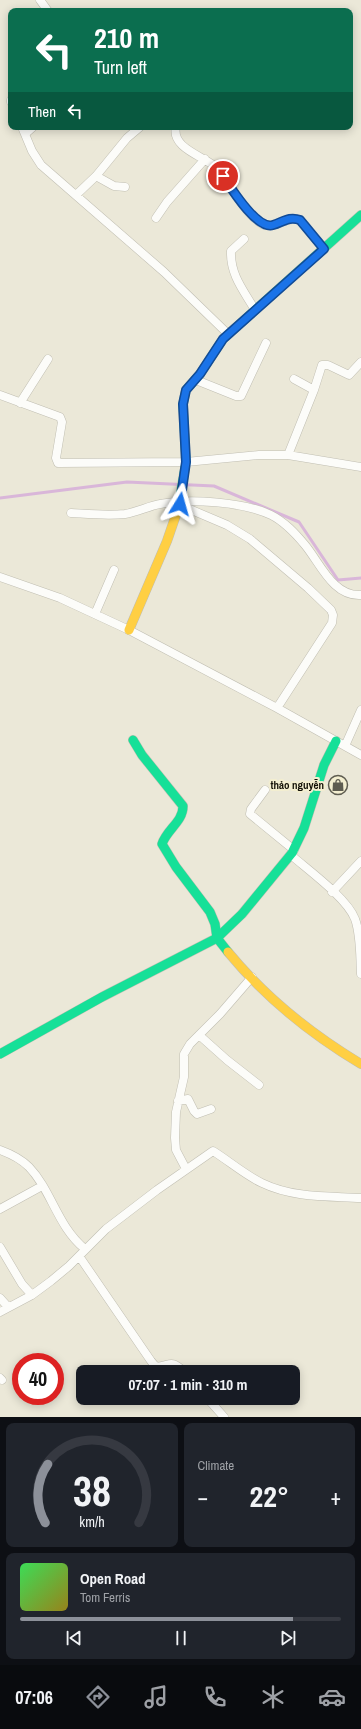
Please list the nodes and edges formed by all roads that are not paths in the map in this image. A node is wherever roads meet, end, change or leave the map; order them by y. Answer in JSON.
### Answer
{"nodes":[{"id":1,"x":23,"y":130,"type":"edge"},
{"id":2,"x":136,"y":130,"type":"edge"},
{"id":3,"x":176,"y":130,"type":"edge"},
{"id":4,"x":205,"y":160,"type":"junction"},
{"id":5,"x":96,"y":176,"type":"junction"},
{"id":6,"x":125,"y":187,"type":"dead end"},
{"id":7,"x":76,"y":195,"type":"junction"},
{"id":8,"x":361,"y":215,"type":"edge"},
{"id":9,"x":156,"y":218,"type":"dead end"},
{"id":10,"x":244,"y":240,"type":"dead end"},
{"id":11,"x":324,"y":249,"type":"junction"},
{"id":12,"x":255,"y":310,"type":"junction"},
{"id":13,"x":228,"y":334,"type":"junction"},
{"id":14,"x":266,"y":343,"type":"dead end"},
{"id":15,"x":48,"y":359,"type":"dead end"},
{"id":16,"x":361,"y":362,"type":"edge"},
{"id":17,"x":294,"y":379,"type":"dead end"},
{"id":18,"x":196,"y":380,"type":"junction"},
{"id":19,"x":314,"y":390,"type":"junction"},
{"id":20,"x":0,"y":395,"type":"edge"},
{"id":21,"x":20,"y":402,"type":"junction"},
{"id":22,"x":288,"y":455,"type":"junction"},
{"id":23,"x":185,"y":466,"type":"junction"},
{"id":24,"x":361,"y":467,"type":"edge"},
{"id":25,"x":181,"y":500,"type":"junction"},
{"id":26,"x":71,"y":513,"type":"dead end"},
{"id":27,"x":114,"y":570,"type":"dead end"},
{"id":28,"x":0,"y":577,"type":"edge"},
{"id":29,"x":361,"y":595,"type":"edge"},
{"id":30,"x":95,"y":614,"type":"junction"},
{"id":31,"x":129,"y":630,"type":"junction"},
{"id":32,"x":277,"y":708,"type":"junction"},
{"id":33,"x":361,"y":710,"type":"edge"},
{"id":34,"x":133,"y":740,"type":"dead end"},
{"id":35,"x":336,"y":741,"type":"junction"},
{"id":36,"x":345,"y":746,"type":"junction"},
{"id":37,"x":361,"y":755,"type":"edge"},
{"id":38,"x":265,"y":790,"type":"dead end"},
{"id":39,"x":293,"y":853,"type":"junction"},
{"id":40,"x":361,"y":861,"type":"edge"},
{"id":41,"x":332,"y":892,"type":"junction"},
{"id":42,"x":217,"y":938,"type":"junction"},
{"id":43,"x":361,"y":974,"type":"edge"},
{"id":44,"x":252,"y":977,"type":"junction"},
{"id":45,"x":200,"y":1035,"type":"junction"},
{"id":46,"x":0,"y":1054,"type":"edge"},
{"id":47,"x":361,"y":1064,"type":"edge"},
{"id":48,"x":259,"y":1085,"type":"dead end"},
{"id":49,"x":178,"y":1101,"type":"junction"},
{"id":50,"x":211,"y":1109,"type":"dead end"},
{"id":51,"x":0,"y":1150,"type":"edge"},
{"id":52,"x":186,"y":1169,"type":"junction"},
{"id":53,"x":42,"y":1186,"type":"junction"},
{"id":54,"x":361,"y":1198,"type":"edge"},
{"id":55,"x":0,"y":1209,"type":"edge"},
{"id":56,"x":0,"y":1247,"type":"edge"},
{"id":57,"x":85,"y":1249,"type":"junction"},
{"id":58,"x":79,"y":1256,"type":"junction"},
{"id":59,"x":32,"y":1295,"type":"junction"},
{"id":60,"x":0,"y":1298,"type":"edge"},
{"id":61,"x":8,"y":1307,"type":"junction"},
{"id":62,"x":0,"y":1312,"type":"edge"},
{"id":63,"x":154,"y":1365,"type":"edge"},
{"id":64,"x":163,"y":1365,"type":"edge"},
{"id":65,"x":176,"y":1365,"type":"edge"},
{"id":66,"x":213,"y":1405,"type":"edge"},
{"id":67,"x":224,"y":1417,"type":"edge"}],
"edges":[{"from":1,"to":7,"type":"street"},
{"from":2,"to":5,"type":"street"},
{"from":3,"to":4,"type":"street"},
{"from":4,"to":9,"type":"street"},
{"from":4,"to":11,"type":"street"},
{"from":5,"to":6,"type":"street"},
{"from":5,"to":7,"type":"street"},
{"from":7,"to":13,"type":"street"},
{"from":8,"to":11,"type":"street"},
{"from":10,"to":12,"type":"street"},
{"from":11,"to":12,"type":"street"},
{"from":12,"to":13,"type":"street"},
{"from":13,"to":18,"type":"street"},
{"from":14,"to":18,"type":"street"},
{"from":15,"to":21,"type":"street"},
{"from":16,"to":19,"type":"street"},
{"from":17,"to":19,"type":"street"},
{"from":18,"to":23,"type":"street"},
{"from":19,"to":22,"type":"street"},
{"from":20,"to":21,"type":"street"},
{"from":21,"to":23,"type":"street"},
{"from":22,"to":23,"type":"street"},
{"from":22,"to":24,"type":"street"},
{"from":23,"to":25,"type":"street"},
{"from":25,"to":26,"type":"street"},
{"from":25,"to":29,"type":"street"},
{"from":25,"to":31,"type":"street"},
{"from":25,"to":32,"type":"street"},
{"from":27,"to":30,"type":"street"},
{"from":28,"to":30,"type":"street"},
{"from":30,"to":31,"type":"street"},
{"from":31,"to":32,"type":"street"},
{"from":32,"to":35,"type":"street"},
{"from":33,"to":36,"type":"street"},
{"from":34,"to":42,"type":"street"},
{"from":35,"to":36,"type":"street"},
{"from":35,"to":39,"type":"street"},
{"from":36,"to":37,"type":"street"},
{"from":38,"to":39,"type":"street"},
{"from":39,"to":41,"type":"street"},
{"from":39,"to":42,"type":"street"},
{"from":40,"to":41,"type":"street"},
{"from":41,"to":43,"type":"street"},
{"from":42,"to":44,"type":"street"},
{"from":42,"to":46,"type":"street"},
{"from":44,"to":45,"type":"street"},
{"from":44,"to":47,"type":"street"},
{"from":45,"to":48,"type":"street"},
{"from":45,"to":49,"type":"street"},
{"from":49,"to":50,"type":"street"},
{"from":49,"to":52,"type":"street"},
{"from":51,"to":53,"type":"street"},
{"from":52,"to":54,"type":"street"},
{"from":52,"to":57,"type":"street"},
{"from":53,"to":55,"type":"street"},
{"from":53,"to":57,"type":"street"},
{"from":56,"to":59,"type":"street"},
{"from":57,"to":58,"type":"street"},
{"from":58,"to":59,"type":"street"},
{"from":58,"to":63,"type":"street"},
{"from":59,"to":61,"type":"street"},
{"from":60,"to":61,"type":"street"},
{"from":61,"to":62,"type":"street"},
{"from":64,"to":65,"type":"street"},
{"from":66,"to":67,"type":"street"}]}
